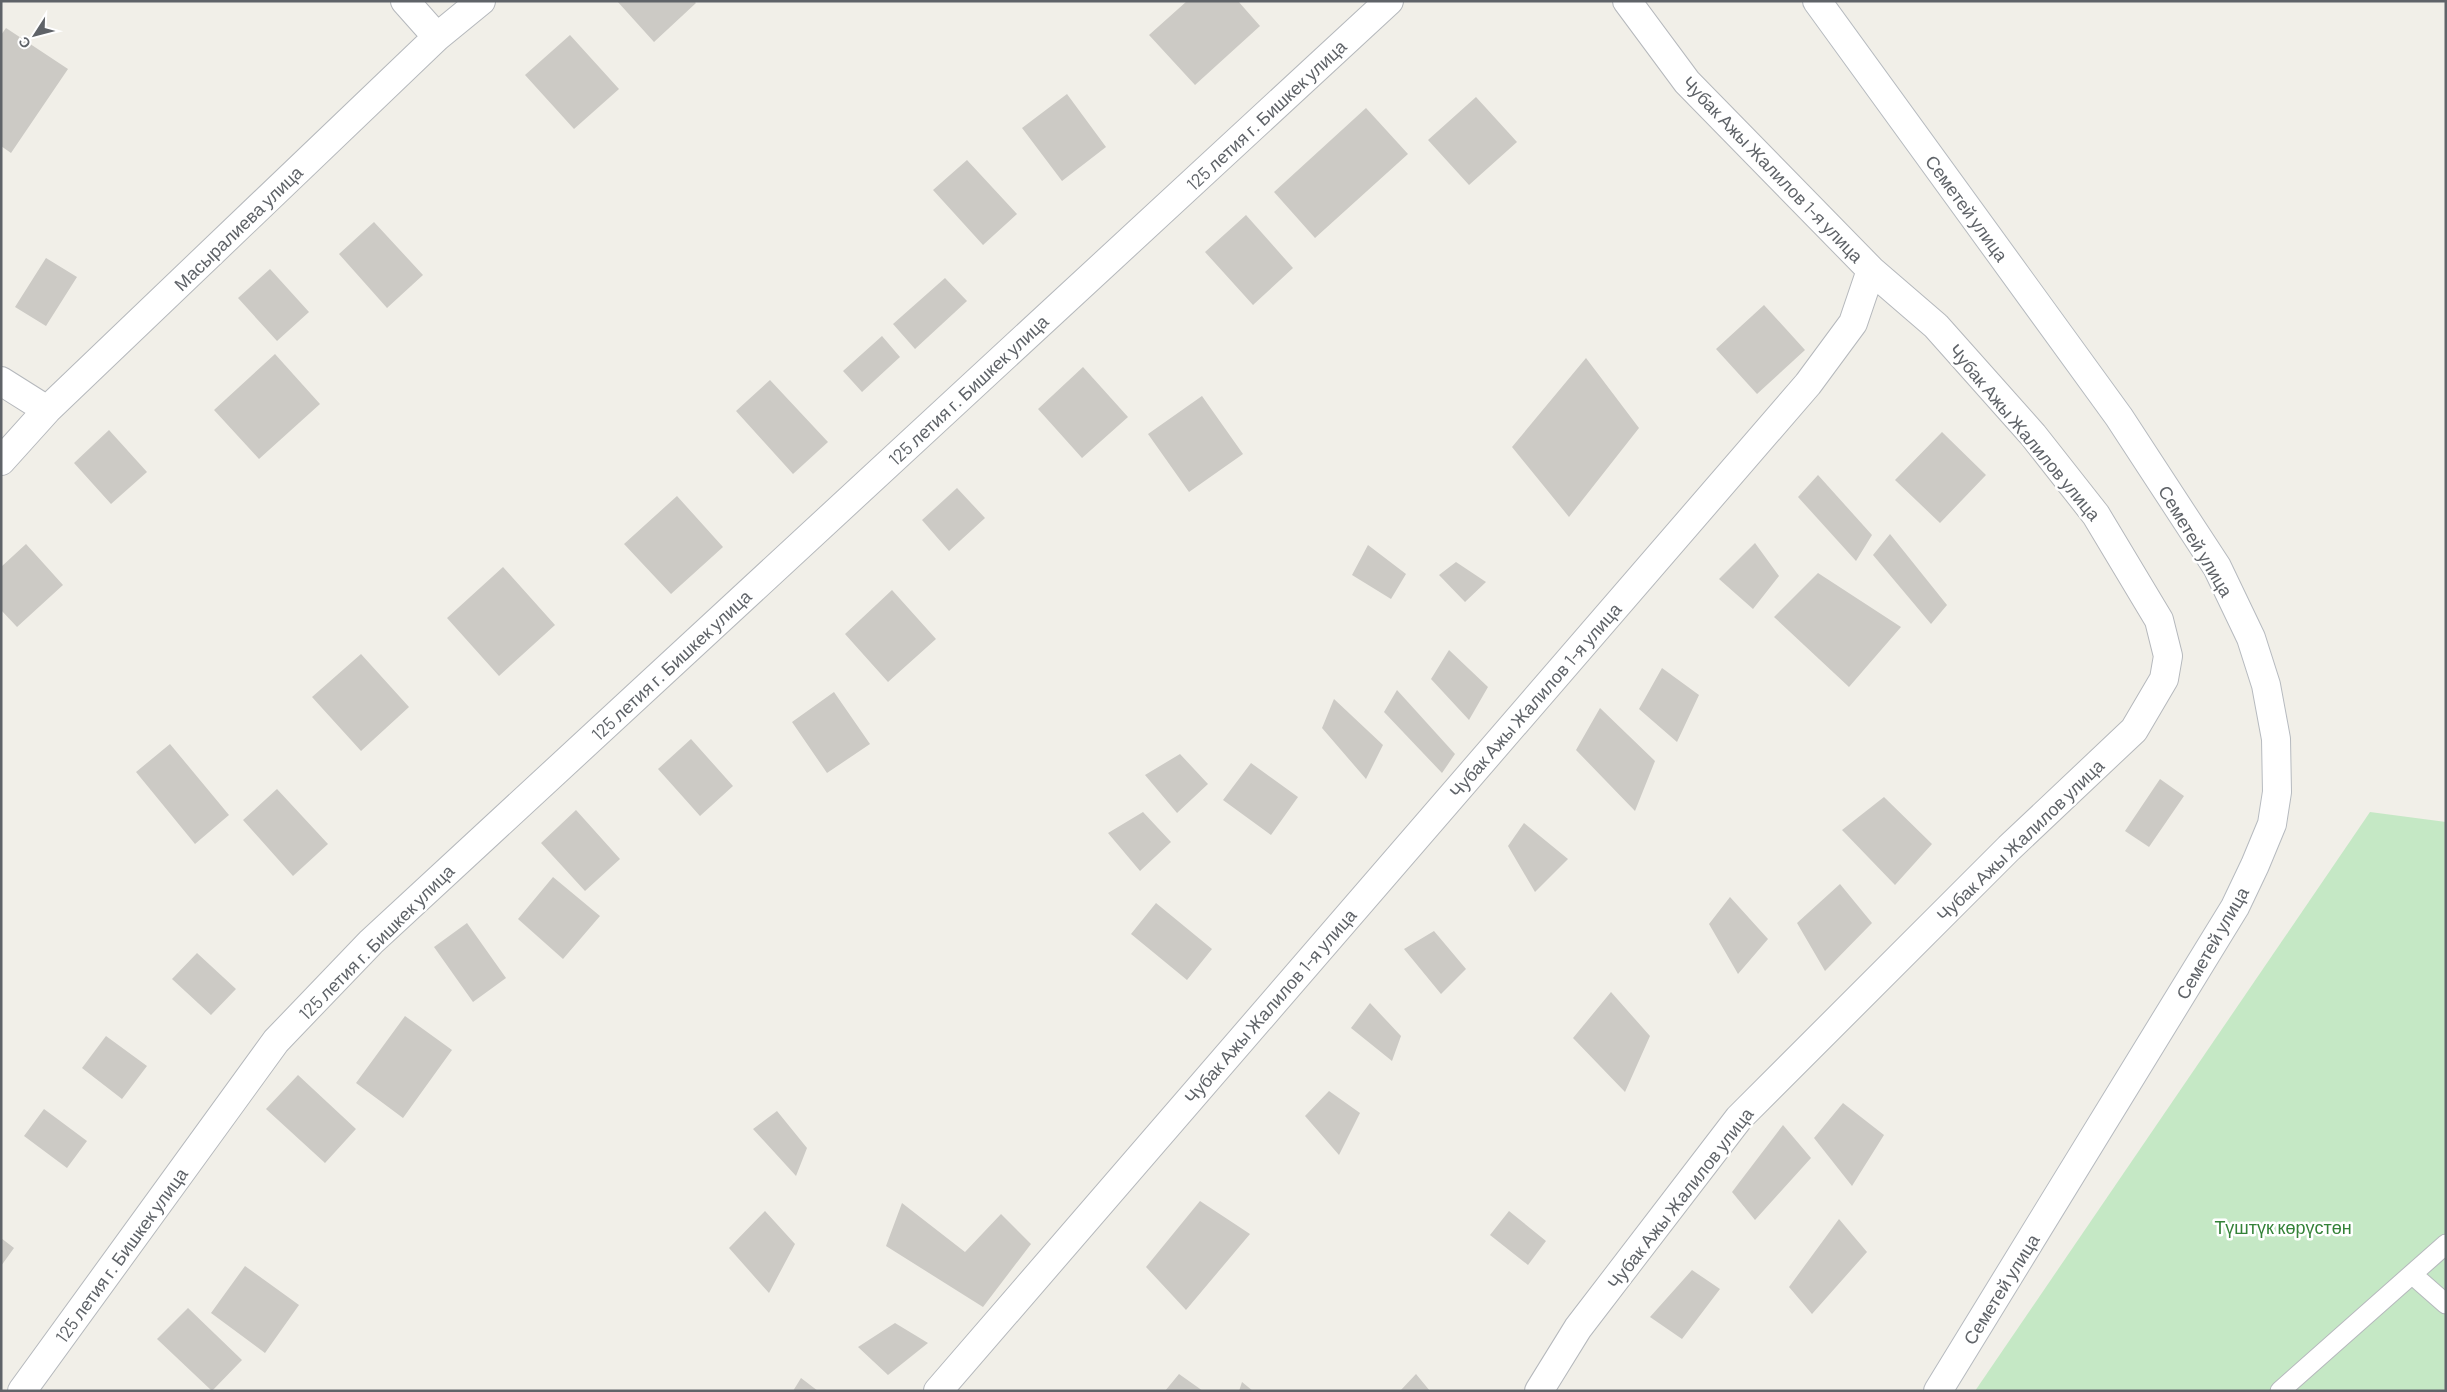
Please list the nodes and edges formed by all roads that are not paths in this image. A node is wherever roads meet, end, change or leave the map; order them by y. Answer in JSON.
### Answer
{"nodes":[{"id":1,"x":405,"y":1,"type":"edge"},
{"id":2,"x":481,"y":1,"type":"edge"},
{"id":3,"x":1389,"y":1,"type":"edge"},
{"id":4,"x":1627,"y":1,"type":"edge"},
{"id":5,"x":1817,"y":1,"type":"edge"},
{"id":6,"x":438,"y":37,"type":"junction"},
{"id":7,"x":1871,"y":270,"type":"junction"},
{"id":8,"x":1,"y":381,"type":"edge"},
{"id":9,"x":47,"y":410,"type":"junction"},
{"id":10,"x":1,"y":461,"type":"edge"},
{"id":11,"x":2446,"y":1244,"type":"edge"},
{"id":12,"x":2413,"y":1274,"type":"junction"},
{"id":13,"x":2446,"y":1304,"type":"edge"},
{"id":14,"x":22,"y":1391,"type":"edge"},
{"id":15,"x":938,"y":1391,"type":"edge"},
{"id":16,"x":1538,"y":1391,"type":"edge"},
{"id":17,"x":1938,"y":1391,"type":"edge"},
{"id":18,"x":2280,"y":1391,"type":"edge"}],
"edges":[{"from":1,"to":6,"type":"street"},
{"from":2,"to":6,"type":"street","name":"Масыралиева улица"},
{"from":3,"to":14,"type":"street","name":"125 летия г. Бишкек улица"},
{"from":4,"to":7,"type":"street","name":"Чубак Ажы Жалилов 1-я улица"},
{"from":5,"to":17,"type":"street","name":"Семетей улица"},
{"from":6,"to":9,"type":"street","name":"Масыралиева улица"},
{"from":7,"to":15,"type":"street","name":"Чубак Ажы Жалилов 1-я улица"},
{"from":7,"to":16,"type":"street","name":"Чубак Ажы Жалилов улица"},
{"from":8,"to":9,"type":"street"},
{"from":9,"to":10,"type":"street","name":"Масыралиева улица"},
{"from":11,"to":12,"type":"lane"},
{"from":12,"to":13,"type":"lane"},
{"from":12,"to":18,"type":"lane"}]}
